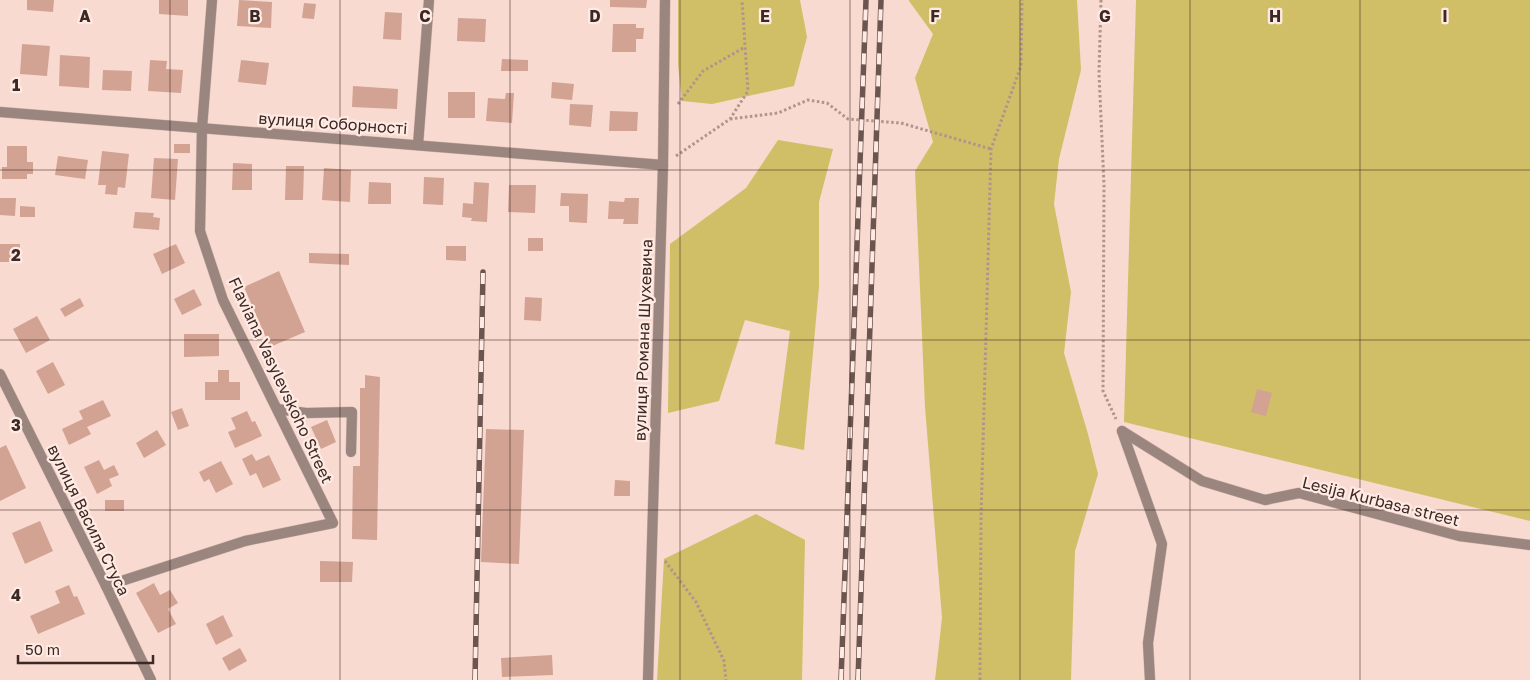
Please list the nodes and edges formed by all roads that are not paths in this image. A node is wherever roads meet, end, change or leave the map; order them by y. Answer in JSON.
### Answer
{"nodes":[{"id":1,"x":212,"y":0,"type":"edge"},
{"id":2,"x":429,"y":0,"type":"edge"},
{"id":3,"x":665,"y":0,"type":"edge"},
{"id":4,"x":0,"y":112,"type":"edge"},
{"id":5,"x":202,"y":128,"type":"junction"},
{"id":6,"x":418,"y":145,"type":"junction"},
{"id":7,"x":663,"y":165,"type":"junction"},
{"id":8,"x":0,"y":374,"type":"edge"},
{"id":9,"x":277,"y":409,"type":"junction"},
{"id":10,"x":352,"y":452,"type":"dead end"},
{"id":11,"x":1530,"y":545,"type":"edge"},
{"id":12,"x":106,"y":586,"type":"junction"},
{"id":13,"x":151,"y":680,"type":"edge"},
{"id":14,"x":648,"y":680,"type":"edge"},
{"id":15,"x":1150,"y":680,"type":"edge"}],
"edges":[{"from":1,"to":5,"type":"street","name":"Flaviana Vasylevskoho Street"},
{"from":2,"to":6,"type":"street"},
{"from":3,"to":7,"type":"street","name":"вулиця Романа Шухевича"},
{"from":4,"to":5,"type":"street","name":"вулиця Соборності"},
{"from":5,"to":6,"type":"street","name":"вулиця Соборності"},
{"from":5,"to":9,"type":"street","name":"Flaviana Vasylevskoho Street"},
{"from":6,"to":7,"type":"street","name":"вулиця Соборності"},
{"from":7,"to":14,"type":"street","name":"вулиця Романа Шухевича"},
{"from":8,"to":12,"type":"street","name":"вулиця Василя Стуса"},
{"from":9,"to":10,"type":"street"},
{"from":9,"to":12,"type":"street","name":"Flaviana Vasylevskoho Street"},
{"from":11,"to":15,"type":"street","name":"Lesija Kurbasa street"},
{"from":12,"to":13,"type":"street","name":"вулиця Василя Стуса"}]}
